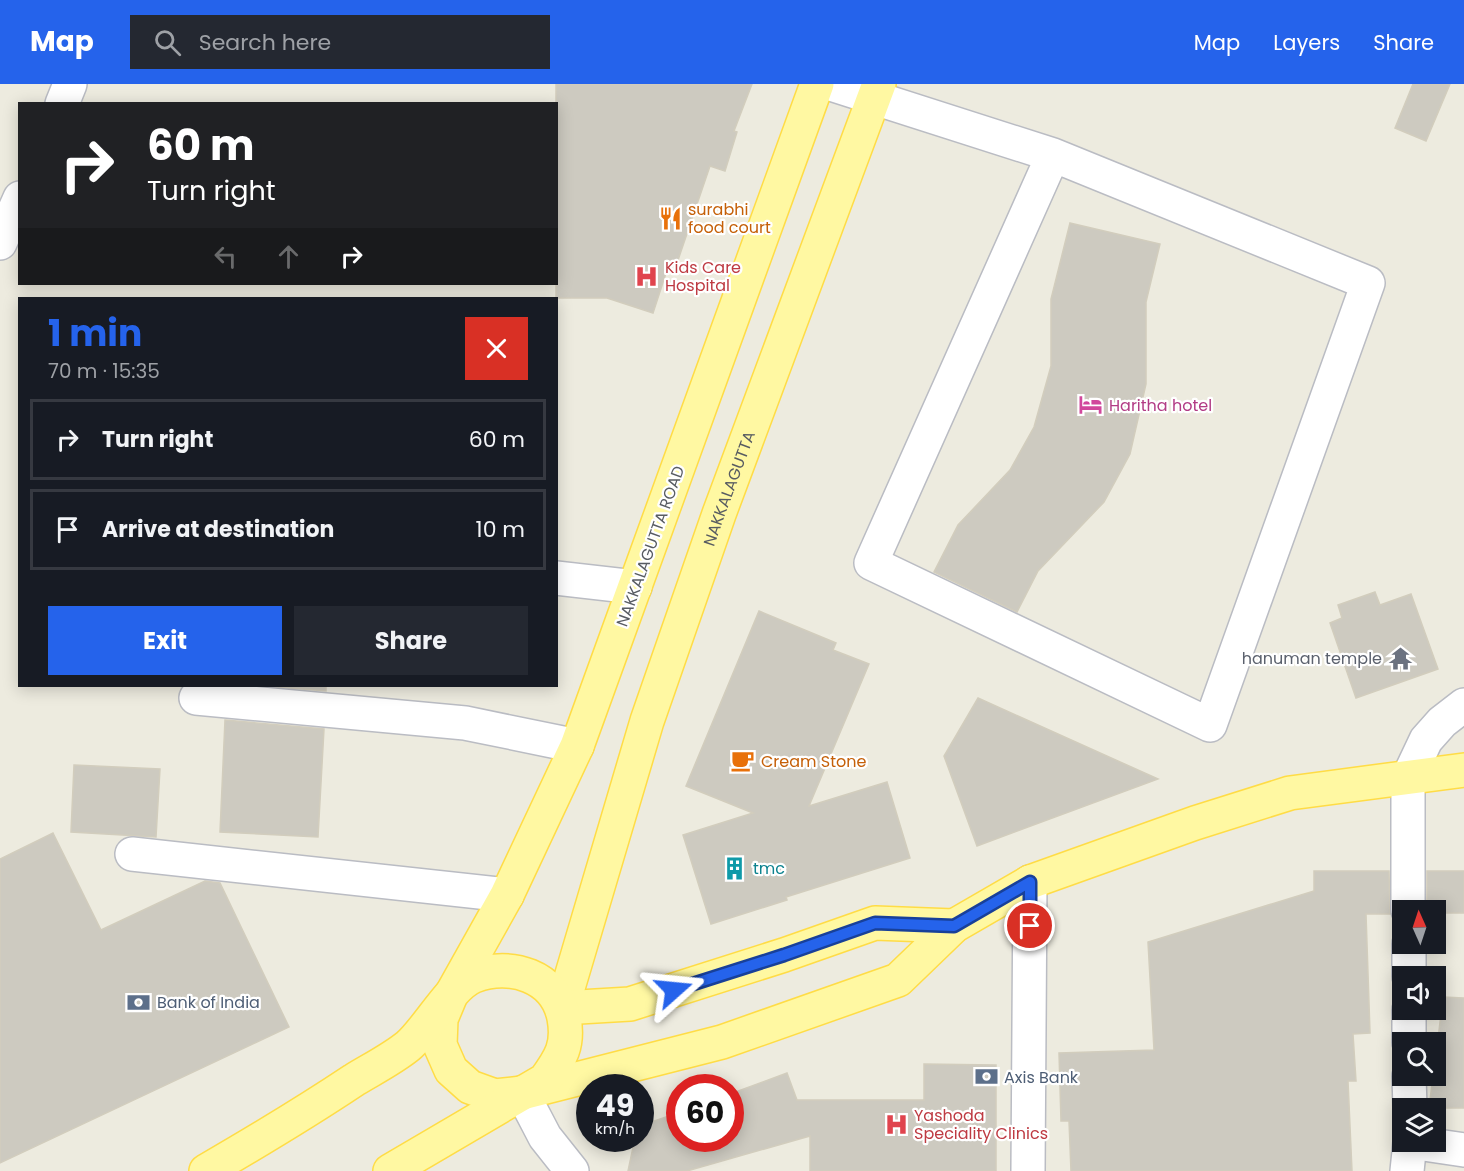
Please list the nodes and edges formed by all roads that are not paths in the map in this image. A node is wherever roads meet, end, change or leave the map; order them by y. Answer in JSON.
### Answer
{"nodes":[{"id":1,"x":70,"y":84,"type":"edge"},
{"id":2,"x":817,"y":84,"type":"edge"},
{"id":3,"x":831,"y":84,"type":"edge"},
{"id":4,"x":876,"y":91,"type":"edge"},
{"id":5,"x":63,"y":102,"type":"edge"},
{"id":6,"x":1053,"y":155,"type":"junction"},
{"id":7,"x":18,"y":202,"type":"edge"},
{"id":8,"x":0,"y":243,"type":"edge"},
{"id":9,"x":558,"y":578,"type":"edge"},
{"id":10,"x":635,"y":587,"type":"junction"},
{"id":11,"x":196,"y":698,"type":"dead end"},
{"id":12,"x":1464,"y":705,"type":"edge"},
{"id":13,"x":577,"y":746,"type":"junction"},
{"id":14,"x":1464,"y":770,"type":"edge"},
{"id":15,"x":1408,"y":778,"type":"junction"},
{"id":16,"x":132,"y":854,"type":"dead end"},
{"id":17,"x":1030,"y":882,"type":"junction"},
{"id":18,"x":507,"y":895,"type":"junction"},
{"id":19,"x":1408,"y":900,"type":"edge"},
{"id":20,"x":954,"y":926,"type":"junction"},
{"id":21,"x":451,"y":995,"type":"junction"},
{"id":22,"x":562,"y":1008,"type":"junction"},
{"id":23,"x":522,"y":1093,"type":"junction"},
{"id":24,"x":1446,"y":1147,"type":"edge"},
{"id":25,"x":1464,"y":1150,"type":"edge"},
{"id":26,"x":1409,"y":1152,"type":"edge"},
{"id":27,"x":206,"y":1171,"type":"edge"},
{"id":28,"x":390,"y":1171,"type":"edge"},
{"id":29,"x":572,"y":1171,"type":"edge"},
{"id":30,"x":1029,"y":1171,"type":"edge"},
{"id":31,"x":1407,"y":1171,"type":"edge"}],
"edges":[{"from":1,"to":5,"type":"street"},
{"from":2,"to":10,"type":"main road","name":"NAKKALAGUTTA ROAD"},
{"from":3,"to":4,"type":"street"},
{"from":4,"to":6,"type":"street"},
{"from":4,"to":22,"type":"main road","name":"NAKKALAGUTTA"},
{"from":6,"to":6,"type":"street"},
{"from":7,"to":8,"type":"street"},
{"from":9,"to":10,"type":"street"},
{"from":10,"to":13,"type":"main road","name":"NAKKALAGUTTA ROAD"},
{"from":11,"to":13,"type":"street"},
{"from":12,"to":15,"type":"street"},
{"from":13,"to":18,"type":"main road","name":"NAKKALAGUTTA ROAD"},
{"from":14,"to":15,"type":"main road"},
{"from":15,"to":17,"type":"main road"},
{"from":15,"to":19,"type":"street"},
{"from":16,"to":18,"type":"street"},
{"from":17,"to":20,"type":"main road"},
{"from":17,"to":30,"type":"street"},
{"from":18,"to":21,"type":"main road","name":"NAKKALAGUTTA ROAD"},
{"from":20,"to":22,"type":"main road"},
{"from":20,"to":23,"type":"main road"},
{"from":21,"to":22,"type":"main road"},
{"from":21,"to":23,"type":"main road"},
{"from":21,"to":27,"type":"main road"},
{"from":22,"to":23,"type":"main road"},
{"from":23,"to":28,"type":"main road"},
{"from":23,"to":29,"type":"street"},
{"from":24,"to":25,"type":"street"},
{"from":26,"to":31,"type":"street"}]}
